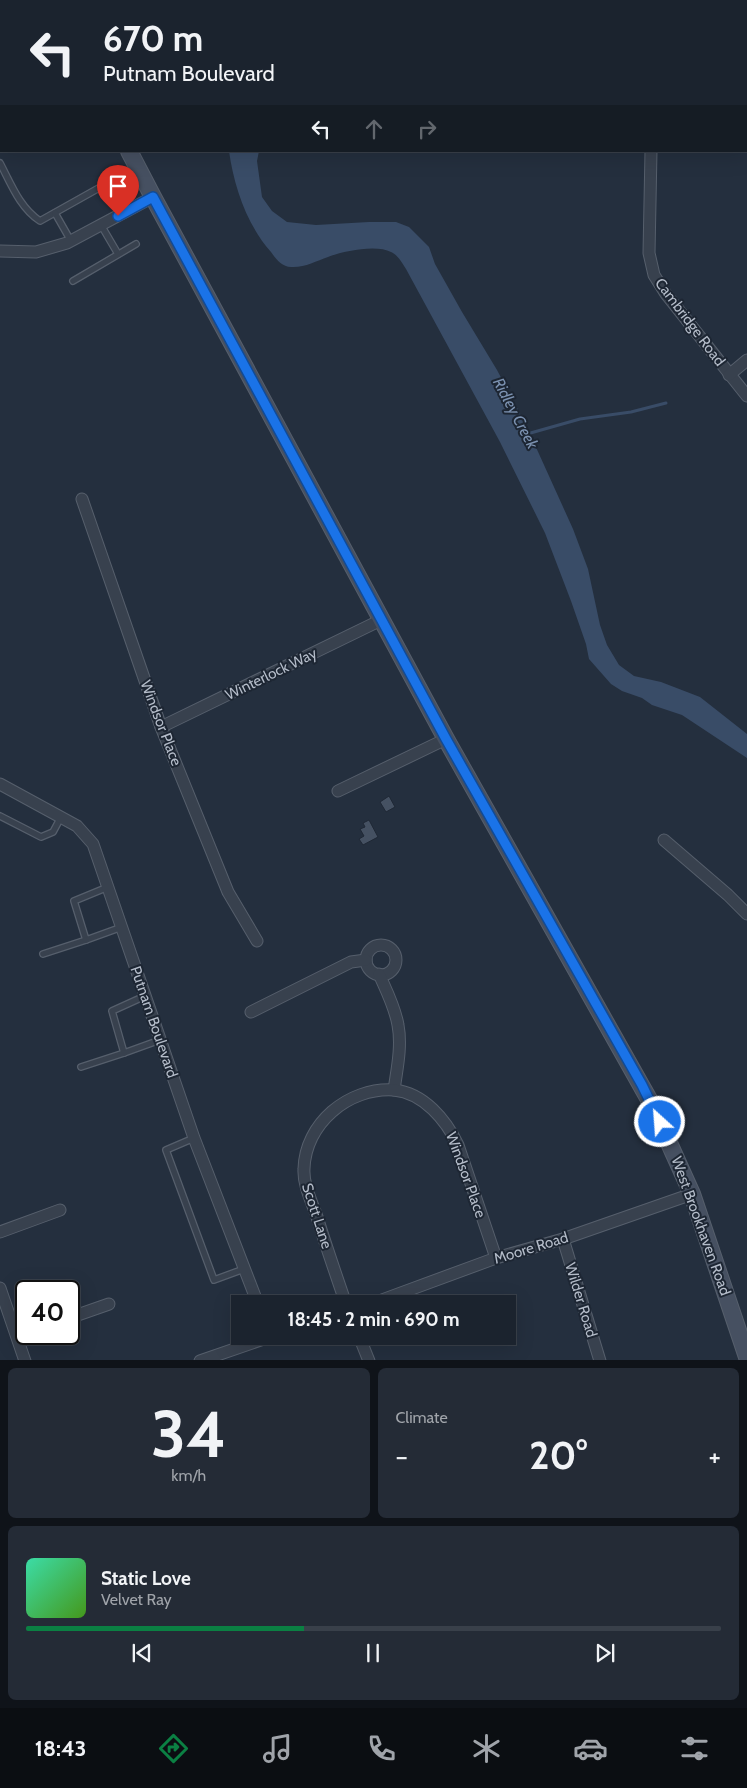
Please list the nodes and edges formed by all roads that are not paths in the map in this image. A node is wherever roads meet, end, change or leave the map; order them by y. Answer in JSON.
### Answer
{"nodes":[{"id":1,"x":130,"y":152,"type":"edge"},
{"id":2,"x":651,"y":152,"type":"edge"},
{"id":3,"x":0,"y":163,"type":"edge"},
{"id":4,"x":3,"y":172,"type":"edge"},
{"id":5,"x":106,"y":184,"type":"dead end"},
{"id":6,"x":153,"y":197,"type":"junction"},
{"id":7,"x":55,"y":212,"type":"junction"},
{"id":8,"x":101,"y":225,"type":"junction"},
{"id":9,"x":70,"y":241,"type":"junction"},
{"id":10,"x":136,"y":244,"type":"dead end"},
{"id":11,"x":0,"y":251,"type":"edge"},
{"id":12,"x":118,"y":254,"type":"junction"},
{"id":13,"x":73,"y":281,"type":"dead end"},
{"id":14,"x":747,"y":360,"type":"edge"},
{"id":15,"x":729,"y":375,"type":"junction"},
{"id":16,"x":747,"y":396,"type":"edge"},
{"id":17,"x":82,"y":499,"type":"dead end"},
{"id":18,"x":382,"y":620,"type":"junction"},
{"id":19,"x":161,"y":727,"type":"junction"},
{"id":20,"x":446,"y":739,"type":"junction"},
{"id":21,"x":0,"y":784,"type":"edge"},
{"id":22,"x":338,"y":791,"type":"dead end"},
{"id":23,"x":0,"y":816,"type":"edge"},
{"id":24,"x":61,"y":817,"type":"junction"},
{"id":25,"x":664,"y":840,"type":"dead end"},
{"id":26,"x":108,"y":887,"type":"junction"},
{"id":27,"x":747,"y":914,"type":"edge"},
{"id":28,"x":122,"y":928,"type":"junction"},
{"id":29,"x":86,"y":940,"type":"junction"},
{"id":30,"x":256,"y":941,"type":"dead end"},
{"id":31,"x":43,"y":954,"type":"dead end"},
{"id":32,"x":366,"y":960,"type":"junction"},
{"id":33,"x":378,"y":974,"type":"junction"},
{"id":34,"x":146,"y":996,"type":"junction"},
{"id":35,"x":251,"y":1012,"type":"dead end"},
{"id":36,"x":160,"y":1040,"type":"junction"},
{"id":37,"x":124,"y":1053,"type":"junction"},
{"id":38,"x":81,"y":1067,"type":"dead end"},
{"id":39,"x":394,"y":1090,"type":"junction"},
{"id":40,"x":194,"y":1138,"type":"junction"},
{"id":41,"x":692,"y":1194,"type":"junction"},
{"id":42,"x":60,"y":1210,"type":"dead end"},
{"id":43,"x":0,"y":1232,"type":"edge"},
{"id":44,"x":563,"y":1239,"type":"junction"},
{"id":45,"x":496,"y":1258,"type":"junction"},
{"id":46,"x":244,"y":1269,"type":"junction"},
{"id":47,"x":0,"y":1288,"type":"edge"},
{"id":48,"x":254,"y":1295,"type":"edge"},
{"id":49,"x":343,"y":1295,"type":"edge"},
{"id":50,"x":395,"y":1295,"type":"edge"},
{"id":51,"x":109,"y":1304,"type":"dead end"},
{"id":52,"x":80,"y":1314,"type":"edge"},
{"id":53,"x":15,"y":1321,"type":"edge"},
{"id":54,"x":23,"y":1345,"type":"edge"},
{"id":55,"x":253,"y":1345,"type":"edge"},
{"id":56,"x":363,"y":1345,"type":"edge"},
{"id":57,"x":230,"y":1356,"type":"edge"},
{"id":58,"x":747,"y":1357,"type":"edge"},
{"id":59,"x":26,"y":1360,"type":"edge"},
{"id":60,"x":200,"y":1360,"type":"edge"},
{"id":61,"x":369,"y":1360,"type":"edge"},
{"id":62,"x":600,"y":1360,"type":"edge"}],
"edges":[{"from":1,"to":6,"type":"street","name":"West Brookhaven Road"},
{"from":2,"to":15,"type":"street","name":"Cambridge Road"},
{"from":3,"to":4,"type":"lane"},
{"from":4,"to":7,"type":"lane"},
{"from":5,"to":7,"type":"lane"},
{"from":6,"to":8,"type":"street"},
{"from":6,"to":18,"type":"street","name":"West Brookhaven Road"},
{"from":7,"to":9,"type":"lane"},
{"from":8,"to":9,"type":"street"},
{"from":8,"to":12,"type":"lane"},
{"from":9,"to":11,"type":"street"},
{"from":10,"to":12,"type":"lane"},
{"from":12,"to":13,"type":"lane"},
{"from":14,"to":15,"type":"street"},
{"from":15,"to":16,"type":"street","name":"Cambridge Road"},
{"from":17,"to":19,"type":"street","name":"Windsor Place"},
{"from":18,"to":19,"type":"street","name":"Winterlock Way"},
{"from":18,"to":20,"type":"street","name":"West Brookhaven Road"},
{"from":19,"to":30,"type":"street","name":"Windsor Place"},
{"from":20,"to":22,"type":"street"},
{"from":20,"to":41,"type":"street","name":"West Brookhaven Road"},
{"from":21,"to":24,"type":"street","name":"Putnam Boulevard"},
{"from":23,"to":24,"type":"lane"},
{"from":24,"to":26,"type":"street","name":"Putnam Boulevard"},
{"from":25,"to":27,"type":"street"},
{"from":26,"to":28,"type":"street","name":"Putnam Boulevard"},
{"from":26,"to":29,"type":"lane"},
{"from":28,"to":29,"type":"lane"},
{"from":28,"to":34,"type":"street","name":"Putnam Boulevard"},
{"from":29,"to":31,"type":"lane"},
{"from":32,"to":33,"type":"street"},
{"from":32,"to":33,"type":"street"},
{"from":32,"to":35,"type":"street"},
{"from":33,"to":39,"type":"street"},
{"from":34,"to":36,"type":"street","name":"Putnam Boulevard"},
{"from":34,"to":37,"type":"lane"},
{"from":36,"to":37,"type":"lane"},
{"from":36,"to":40,"type":"street","name":"Putnam Boulevard"},
{"from":37,"to":38,"type":"lane"},
{"from":39,"to":45,"type":"street","name":"Windsor Place"},
{"from":39,"to":49,"type":"street","name":"Scott Lane"},
{"from":40,"to":46,"type":"street","name":"Putnam Boulevard"},
{"from":40,"to":46,"type":"lane"},
{"from":41,"to":44,"type":"street","name":"Moore Road"},
{"from":41,"to":58,"type":"street","name":"West Brookhaven Road"},
{"from":42,"to":43,"type":"street"},
{"from":44,"to":45,"type":"street","name":"Moore Road"},
{"from":44,"to":62,"type":"street","name":"Wilder Road"},
{"from":45,"to":50,"type":"street","name":"Moore Road"},
{"from":46,"to":48,"type":"street","name":"Putnam Boulevard"},
{"from":47,"to":53,"type":"street"},
{"from":51,"to":52,"type":"street"},
{"from":54,"to":59,"type":"street"},
{"from":55,"to":57,"type":"street"},
{"from":56,"to":61,"type":"street"},
{"from":57,"to":60,"type":"street"}]}
